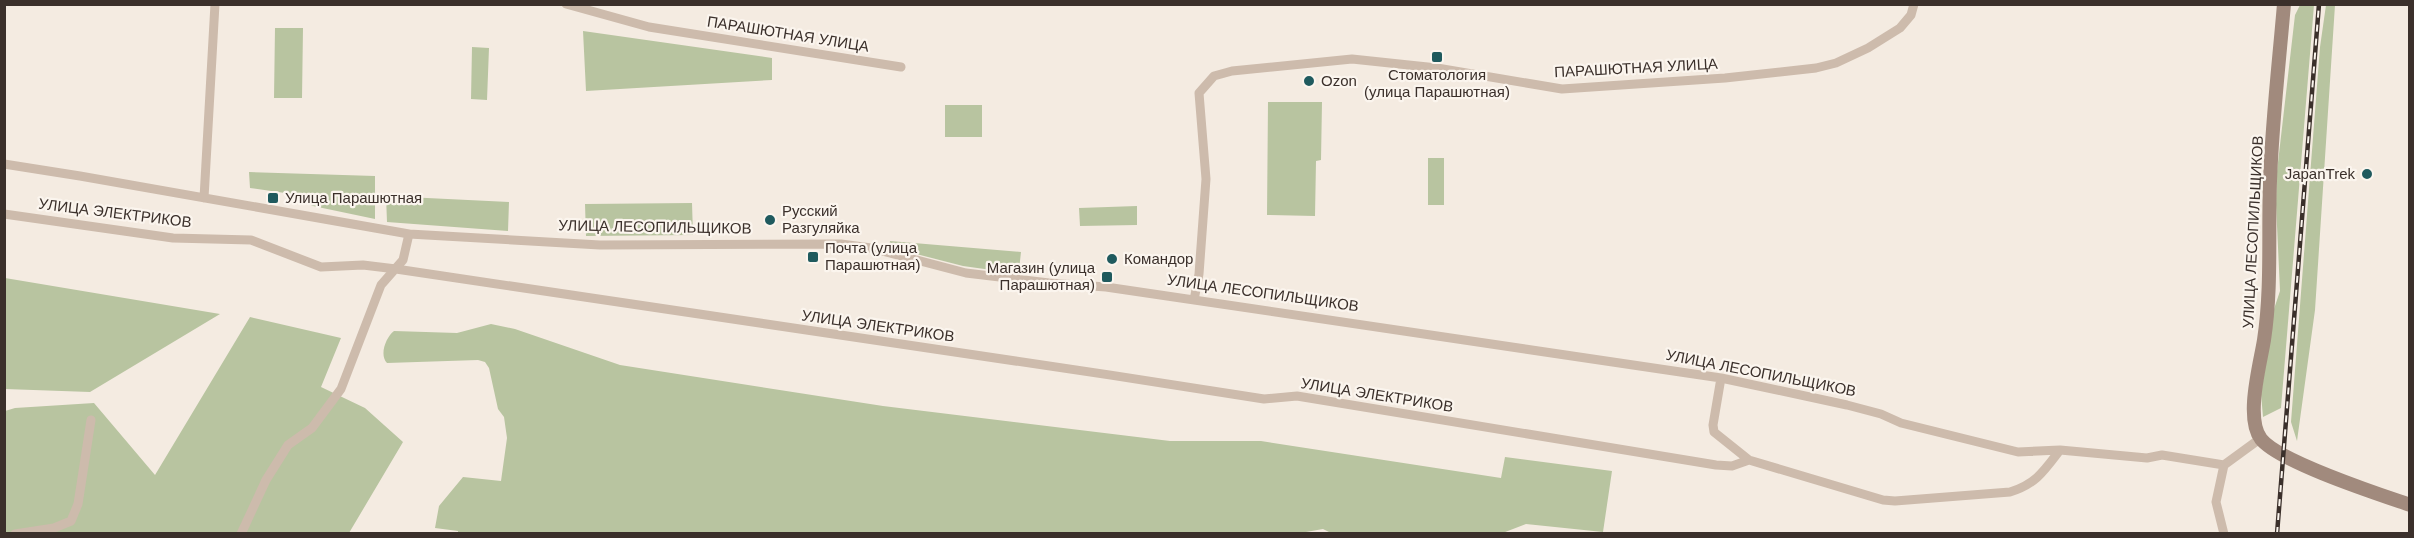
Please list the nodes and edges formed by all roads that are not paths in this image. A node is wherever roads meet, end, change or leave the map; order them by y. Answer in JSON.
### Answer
{"nodes":[{"id":1,"x":215,"y":4,"type":"edge"},
{"id":2,"x":567,"y":4,"type":"edge"},
{"id":3,"x":1914,"y":4,"type":"edge"},
{"id":4,"x":2284,"y":4,"type":"edge"},
{"id":5,"x":901,"y":67,"type":"dead end"},
{"id":6,"x":4,"y":164,"type":"edge"},
{"id":7,"x":204,"y":198,"type":"junction"},
{"id":8,"x":4,"y":214,"type":"edge"},
{"id":9,"x":410,"y":234,"type":"junction"},
{"id":10,"x":396,"y":269,"type":"junction"},
{"id":11,"x":1194,"y":300,"type":"junction"},
{"id":12,"x":1721,"y":378,"type":"junction"},
{"id":13,"x":92,"y":420,"type":"dead end"},
{"id":14,"x":2260,"y":438,"type":"junction"},
{"id":15,"x":2060,"y":450,"type":"junction"},
{"id":16,"x":1749,"y":460,"type":"junction"},
{"id":17,"x":2224,"y":465,"type":"junction"},
{"id":18,"x":2409,"y":506,"type":"edge"},
{"id":19,"x":15,"y":534,"type":"edge"},
{"id":20,"x":241,"y":534,"type":"edge"},
{"id":21,"x":2224,"y":534,"type":"edge"}],
"edges":[{"from":1,"to":7,"type":"street"},
{"from":2,"to":5,"type":"street","name":"ПАРАШЮТНАЯ УЛИЦА"},
{"from":3,"to":11,"type":"street","name":"ПАРАШЮТНАЯ УЛИЦА"},
{"from":4,"to":14,"type":"main road","name":"УЛИЦА ЛЕСОПИЛЬЩИКОВ"},
{"from":6,"to":7,"type":"street","name":"УЛИЦА ЛЕСОПИЛЬЩИКОВ"},
{"from":7,"to":9,"type":"street","name":"УЛИЦА ЛЕСОПИЛЬЩИКОВ"},
{"from":8,"to":10,"type":"street","name":"УЛИЦА ЭЛЕКТРИКОВ"},
{"from":9,"to":10,"type":"street"},
{"from":9,"to":11,"type":"street","name":"УЛИЦА ЛЕСОПИЛЬЩИКОВ"},
{"from":10,"to":16,"type":"street","name":"УЛИЦА ЭЛЕКТРИКОВ"},
{"from":10,"to":20,"type":"street"},
{"from":11,"to":12,"type":"street","name":"УЛИЦА ЛЕСОПИЛЬЩИКОВ"},
{"from":12,"to":15,"type":"street","name":"УЛИЦА ЛЕСОПИЛЬЩИКОВ"},
{"from":12,"to":16,"type":"street"},
{"from":13,"to":19,"type":"street"},
{"from":14,"to":17,"type":"street"},
{"from":14,"to":18,"type":"main road"},
{"from":15,"to":16,"type":"street"},
{"from":15,"to":17,"type":"street","name":"УЛИЦА ЛЕСОПИЛЬЩИКОВ"},
{"from":17,"to":21,"type":"street"}]}
